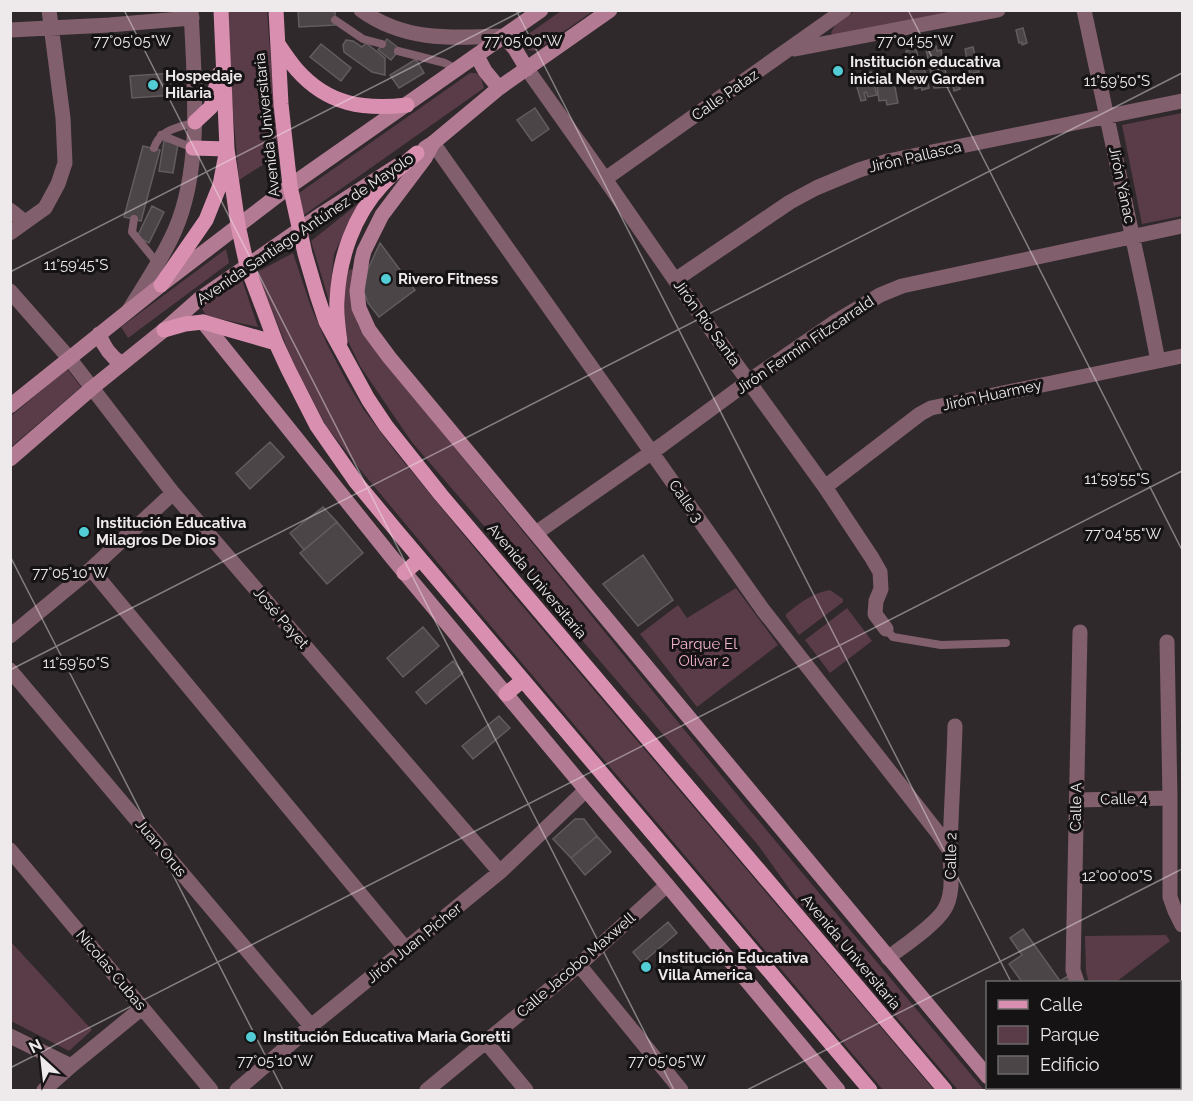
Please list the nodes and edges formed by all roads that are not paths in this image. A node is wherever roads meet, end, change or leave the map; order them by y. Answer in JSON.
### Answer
{"nodes":[{"id":1,"x":49,"y":10,"type":"edge"},
{"id":2,"x":221,"y":10,"type":"edge"},
{"id":3,"x":276,"y":10,"type":"edge"},
{"id":4,"x":361,"y":10,"type":"edge"},
{"id":5,"x":541,"y":10,"type":"edge"},
{"id":6,"x":610,"y":10,"type":"edge"},
{"id":7,"x":844,"y":10,"type":"edge"},
{"id":8,"x":998,"y":10,"type":"edge"},
{"id":9,"x":1084,"y":10,"type":"edge"},
{"id":10,"x":191,"y":14,"type":"edge"},
{"id":11,"x":335,"y":20,"type":"dead end"},
{"id":12,"x":50,"y":28,"type":"junction"},
{"id":13,"x":10,"y":30,"type":"edge"},
{"id":14,"x":504,"y":36,"type":"junction"},
{"id":15,"x":382,"y":44,"type":"dead end"},
{"id":16,"x":278,"y":45,"type":"junction"},
{"id":17,"x":789,"y":50,"type":"junction"},
{"id":18,"x":398,"y":51,"type":"dead end"},
{"id":19,"x":223,"y":53,"type":"junction"},
{"id":20,"x":477,"y":56,"type":"junction"},
{"id":21,"x":457,"y":69,"type":"junction"},
{"id":22,"x":527,"y":69,"type":"junction"},
{"id":23,"x":499,"y":88,"type":"junction"},
{"id":24,"x":1182,"y":101,"type":"edge"},
{"id":25,"x":407,"y":105,"type":"junction"},
{"id":26,"x":1108,"y":116,"type":"junction"},
{"id":27,"x":195,"y":122,"type":"junction"},
{"id":28,"x":161,"y":135,"type":"junction"},
{"id":29,"x":433,"y":143,"type":"junction"},
{"id":30,"x":154,"y":148,"type":"dead end"},
{"id":31,"x":193,"y":148,"type":"junction"},
{"id":32,"x":227,"y":150,"type":"junction"},
{"id":33,"x":417,"y":153,"type":"junction"},
{"id":34,"x":605,"y":179,"type":"junction"},
{"id":35,"x":290,"y":186,"type":"junction"},
{"id":36,"x":10,"y":210,"type":"edge"},
{"id":37,"x":134,"y":219,"type":"dead end"},
{"id":38,"x":25,"y":222,"type":"junction"},
{"id":39,"x":238,"y":225,"type":"junction"},
{"id":40,"x":1182,"y":226,"type":"edge"},
{"id":41,"x":299,"y":230,"type":"junction"},
{"id":42,"x":10,"y":234,"type":"edge"},
{"id":43,"x":1132,"y":236,"type":"junction"},
{"id":44,"x":158,"y":264,"type":"junction"},
{"id":45,"x":247,"y":266,"type":"junction"},
{"id":46,"x":675,"y":280,"type":"junction"},
{"id":47,"x":161,"y":285,"type":"junction"},
{"id":48,"x":10,"y":291,"type":"edge"},
{"id":49,"x":129,"y":310,"type":"junction"},
{"id":50,"x":203,"y":322,"type":"junction"},
{"id":51,"x":164,"y":330,"type":"junction"},
{"id":52,"x":99,"y":334,"type":"junction"},
{"id":53,"x":276,"y":343,"type":"junction"},
{"id":54,"x":342,"y":351,"type":"junction"},
{"id":55,"x":1182,"y":356,"type":"edge"},
{"id":56,"x":69,"y":358,"type":"junction"},
{"id":57,"x":1158,"y":361,"type":"junction"},
{"id":58,"x":122,"y":364,"type":"junction"},
{"id":59,"x":749,"y":381,"type":"junction"},
{"id":60,"x":92,"y":388,"type":"junction"},
{"id":61,"x":10,"y":406,"type":"edge"},
{"id":62,"x":651,"y":452,"type":"junction"},
{"id":63,"x":10,"y":459,"type":"edge"},
{"id":64,"x":825,"y":487,"type":"junction"},
{"id":65,"x":173,"y":493,"type":"junction"},
{"id":66,"x":536,"y":533,"type":"junction"},
{"id":67,"x":420,"y":559,"type":"junction"},
{"id":68,"x":91,"y":569,"type":"junction"},
{"id":69,"x":404,"y":573,"type":"junction"},
{"id":70,"x":886,"y":629,"type":"joint"},
{"id":71,"x":1080,"y":632,"type":"dead end"},
{"id":72,"x":10,"y":636,"type":"edge"},
{"id":73,"x":1167,"y":642,"type":"dead end"},
{"id":74,"x":1006,"y":643,"type":"dead end"},
{"id":75,"x":10,"y":670,"type":"edge"},
{"id":76,"x":523,"y":680,"type":"junction"},
{"id":77,"x":506,"y":694,"type":"junction"},
{"id":78,"x":955,"y":726,"type":"dead end"},
{"id":79,"x":586,"y":790,"type":"junction"},
{"id":80,"x":1170,"y":798,"type":"junction"},
{"id":81,"x":1077,"y":800,"type":"junction"},
{"id":82,"x":10,"y":850,"type":"edge"},
{"id":83,"x":950,"y":851,"type":"junction"},
{"id":84,"x":500,"y":872,"type":"junction"},
{"id":85,"x":667,"y":885,"type":"junction"},
{"id":86,"x":1179,"y":918,"type":"edge"},
{"id":87,"x":406,"y":949,"type":"junction"},
{"id":88,"x":888,"y":958,"type":"junction"},
{"id":89,"x":579,"y":965,"type":"junction"},
{"id":90,"x":1077,"y":981,"type":"edge"},
{"id":91,"x":142,"y":1008,"type":"junction"},
{"id":92,"x":311,"y":1026,"type":"junction"},
{"id":93,"x":10,"y":1036,"type":"edge"},
{"id":94,"x":486,"y":1042,"type":"junction"},
{"id":95,"x":71,"y":1066,"type":"junction"},
{"id":96,"x":986,"y":1076,"type":"edge"},
{"id":97,"x":44,"y":1090,"type":"edge"},
{"id":98,"x":210,"y":1090,"type":"edge"},
{"id":99,"x":237,"y":1090,"type":"edge"},
{"id":100,"x":427,"y":1090,"type":"edge"},
{"id":101,"x":526,"y":1090,"type":"edge"},
{"id":102,"x":681,"y":1090,"type":"edge"},
{"id":103,"x":838,"y":1090,"type":"edge"},
{"id":104,"x":870,"y":1090,"type":"edge"},
{"id":105,"x":945,"y":1090,"type":"edge"}],
"edges":[{"from":1,"to":12,"type":"street"},
{"from":2,"to":19,"type":"main road"},
{"from":3,"to":16,"type":"main road","name":"Avenida Universitaria"},
{"from":4,"to":14,"type":"street"},
{"from":5,"to":14,"type":"main road"},
{"from":6,"to":22,"type":"main road","name":"Avenida Santiago Antúnez de Mayolo"},
{"from":7,"to":17,"type":"street","name":"Calle Pataz"},
{"from":8,"to":17,"type":"street"},
{"from":9,"to":26,"type":"street","name":"Jirón Yánac"},
{"from":10,"to":12,"type":"street"},
{"from":10,"to":27,"type":"street"},
{"from":11,"to":15,"type":"lane"},
{"from":12,"to":13,"type":"street"},
{"from":12,"to":38,"type":"street"},
{"from":14,"to":20,"type":"main road"},
{"from":14,"to":22,"type":"main road"},
{"from":16,"to":25,"type":"main road"},
{"from":16,"to":35,"type":"main road","name":"Avenida Universitaria"},
{"from":17,"to":34,"type":"street","name":"Calle Pataz"},
{"from":18,"to":21,"type":"lane"},
{"from":19,"to":27,"type":"main road"},
{"from":19,"to":32,"type":"main road"},
{"from":20,"to":21,"type":"main road"},
{"from":20,"to":23,"type":"main road"},
{"from":21,"to":25,"type":"main road"},
{"from":22,"to":23,"type":"main road","name":"Avenida Santiago Antúnez de Mayolo"},
{"from":22,"to":34,"type":"street","name":"Jirón Río Santa"},
{"from":23,"to":29,"type":"main road","name":"Avenida Santiago Antúnez de Mayolo"},
{"from":24,"to":26,"type":"street","name":"Jirón Pallasca"},
{"from":25,"to":35,"type":"main road"},
{"from":26,"to":43,"type":"street","name":"Jirón Yánac"},
{"from":26,"to":46,"type":"street","name":"Jirón Pallasca"},
{"from":27,"to":28,"type":"lane"},
{"from":27,"to":31,"type":"street"},
{"from":28,"to":30,"type":"lane"},
{"from":28,"to":31,"type":"lane"},
{"from":29,"to":33,"type":"main road","name":"Avenida Santiago Antúnez de Mayolo"},
{"from":29,"to":62,"type":"street","name":"Calle 3"},
{"from":29,"to":66,"type":"main road","name":"Avenida Universitaria"},
{"from":31,"to":32,"type":"main road"},
{"from":31,"to":44,"type":"street"},
{"from":32,"to":39,"type":"main road"},
{"from":32,"to":47,"type":"main road"},
{"from":33,"to":41,"type":"main road","name":"Avenida Santiago Antúnez de Mayolo"},
{"from":33,"to":54,"type":"main road"},
{"from":34,"to":46,"type":"street","name":"Jirón Río Santa"},
{"from":35,"to":39,"type":"main road"},
{"from":35,"to":41,"type":"main road","name":"Avenida Universitaria"},
{"from":36,"to":38,"type":"street"},
{"from":37,"to":44,"type":"lane"},
{"from":38,"to":42,"type":"street"},
{"from":39,"to":45,"type":"main road"},
{"from":39,"to":47,"type":"main road"},
{"from":40,"to":43,"type":"street","name":"Jirón Fermín Fitzcarrald"},
{"from":41,"to":45,"type":"main road","name":"Avenida Santiago Antúnez de Mayolo"},
{"from":41,"to":54,"type":"main road","name":"Avenida Universitaria"},
{"from":43,"to":57,"type":"street","name":"Jirón Yánac"},
{"from":43,"to":59,"type":"street","name":"Jirón Fermín Fitzcarrald"},
{"from":44,"to":49,"type":"street"},
{"from":45,"to":51,"type":"main road","name":"Avenida Santiago Antúnez de Mayolo"},
{"from":45,"to":53,"type":"main road"},
{"from":46,"to":59,"type":"street","name":"Jirón Río Santa"},
{"from":47,"to":49,"type":"main road"},
{"from":48,"to":56,"type":"street","name":"José Payet"},
{"from":49,"to":52,"type":"main road"},
{"from":50,"to":51,"type":"main road"},
{"from":50,"to":53,"type":"main road"},
{"from":50,"to":69,"type":"main road"},
{"from":51,"to":58,"type":"main road","name":"Avenida Santiago Antúnez de Mayolo"},
{"from":52,"to":56,"type":"main road"},
{"from":52,"to":58,"type":"main road"},
{"from":53,"to":67,"type":"main road"},
{"from":54,"to":105,"type":"main road","name":"Avenida Universitaria"},
{"from":55,"to":57,"type":"street","name":"Jirón Huarmey"},
{"from":56,"to":60,"type":"street","name":"José Payet"},
{"from":56,"to":61,"type":"main road"},
{"from":57,"to":64,"type":"street","name":"Jirón Huarmey"},
{"from":58,"to":60,"type":"main road","name":"Avenida Santiago Antúnez de Mayolo"},
{"from":59,"to":62,"type":"street","name":"Jirón Fermín Fitzcarrald"},
{"from":59,"to":64,"type":"street","name":"Jirón Río Santa"},
{"from":60,"to":63,"type":"main road","name":"Avenida Santiago Antúnez de Mayolo"},
{"from":60,"to":65,"type":"street","name":"José Payet"},
{"from":62,"to":66,"type":"street","name":"Jirón Fermín Fitzcarrald"},
{"from":62,"to":83,"type":"street","name":"Calle 3"},
{"from":64,"to":70,"type":"street","name":"Jirón Río Santa"},
{"from":65,"to":68,"type":"street"},
{"from":65,"to":84,"type":"street","name":"José Payet"},
{"from":66,"to":88,"type":"main road","name":"Avenida Universitaria"},
{"from":67,"to":69,"type":"main road"},
{"from":67,"to":76,"type":"main road"},
{"from":68,"to":72,"type":"street"},
{"from":68,"to":87,"type":"street"},
{"from":69,"to":77,"type":"main road"},
{"from":70,"to":74,"type":"lane"},
{"from":71,"to":81,"type":"street","name":"Calle A"},
{"from":73,"to":80,"type":"street"},
{"from":75,"to":92,"type":"street","name":"Juan Orus"},
{"from":76,"to":77,"type":"main road"},
{"from":76,"to":104,"type":"main road"},
{"from":77,"to":79,"type":"main road"},
{"from":78,"to":83,"type":"street","name":"Calle 2"},
{"from":79,"to":84,"type":"street","name":"Jirón Juan Picher"},
{"from":79,"to":85,"type":"main road"},
{"from":80,"to":81,"type":"street","name":"Calle 4"},
{"from":80,"to":86,"type":"street"},
{"from":81,"to":90,"type":"street","name":"Calle A"},
{"from":82,"to":91,"type":"street","name":"Nicolas Cubas"},
{"from":83,"to":88,"type":"street","name":"Calle 2"},
{"from":84,"to":87,"type":"street","name":"Jirón Juan Picher"},
{"from":85,"to":89,"type":"street","name":"Calle Jacobo Maxwell"},
{"from":85,"to":103,"type":"main road"},
{"from":87,"to":92,"type":"street","name":"Jirón Juan Picher"},
{"from":88,"to":96,"type":"main road","name":"Avenida Universitaria"},
{"from":89,"to":94,"type":"street","name":"Calle Jacobo Maxwell"},
{"from":89,"to":102,"type":"street"},
{"from":91,"to":95,"type":"street"},
{"from":91,"to":98,"type":"street","name":"Nicolas Cubas"},
{"from":92,"to":99,"type":"street","name":"Jirón Juan Picher"},
{"from":93,"to":95,"type":"street"},
{"from":94,"to":100,"type":"street","name":"Calle Jacobo Maxwell"},
{"from":94,"to":101,"type":"street"},
{"from":95,"to":97,"type":"street"}]}
